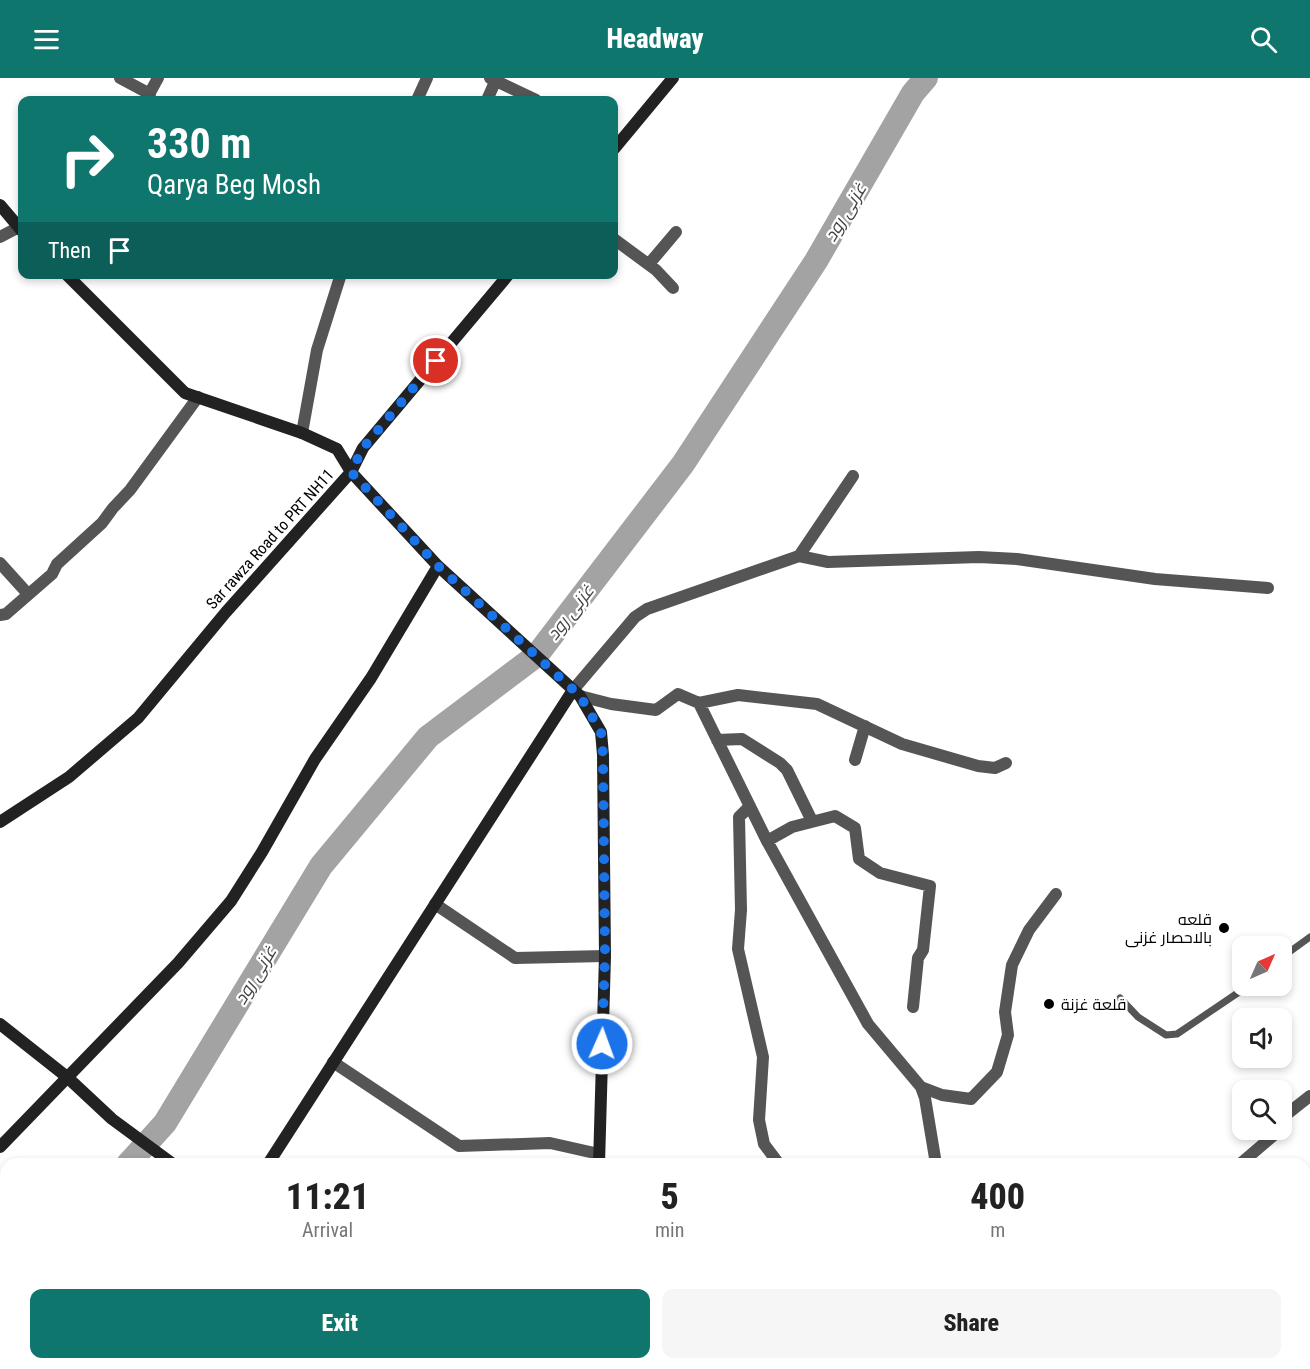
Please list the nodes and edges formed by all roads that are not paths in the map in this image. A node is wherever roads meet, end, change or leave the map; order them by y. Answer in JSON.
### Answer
{"nodes":[{"id":1,"x":120,"y":78,"type":"edge"},
{"id":2,"x":158,"y":78,"type":"edge"},
{"id":3,"x":427,"y":78,"type":"edge"},
{"id":4,"x":674,"y":78,"type":"edge"},
{"id":5,"x":492,"y":80,"type":"edge"},
{"id":6,"x":147,"y":96,"type":"edge"},
{"id":7,"x":149,"y":96,"type":"edge"},
{"id":8,"x":419,"y":96,"type":"edge"},
{"id":9,"x":488,"y":96,"type":"edge"},
{"id":10,"x":527,"y":96,"type":"edge"},
{"id":11,"x":618,"y":144,"type":"edge"},
{"id":12,"x":0,"y":206,"type":"edge"},
{"id":13,"x":18,"y":226,"type":"edge"},
{"id":14,"x":18,"y":230,"type":"edge"},
{"id":15,"x":676,"y":232,"type":"dead end"},
{"id":16,"x":0,"y":237,"type":"edge"},
{"id":17,"x":618,"y":242,"type":"edge"},
{"id":18,"x":649,"y":264,"type":"junction"},
{"id":19,"x":71,"y":279,"type":"edge"},
{"id":20,"x":339,"y":279,"type":"edge"},
{"id":21,"x":504,"y":279,"type":"edge"},
{"id":22,"x":673,"y":288,"type":"dead end"},
{"id":23,"x":198,"y":397,"type":"junction"},
{"id":24,"x":302,"y":433,"type":"junction"},
{"id":25,"x":351,"y":472,"type":"junction"},
{"id":26,"x":853,"y":476,"type":"dead end"},
{"id":27,"x":800,"y":556,"type":"junction"},
{"id":28,"x":0,"y":563,"type":"edge"},
{"id":29,"x":438,"y":566,"type":"junction"},
{"id":30,"x":1268,"y":588,"type":"dead end"},
{"id":31,"x":28,"y":594,"type":"junction"},
{"id":32,"x":0,"y":615,"type":"edge"},
{"id":33,"x":572,"y":689,"type":"junction"},
{"id":34,"x":699,"y":703,"type":"junction"},
{"id":35,"x":865,"y":726,"type":"junction"},
{"id":36,"x":717,"y":740,"type":"junction"},
{"id":37,"x":855,"y":760,"type":"dead end"},
{"id":38,"x":1006,"y":763,"type":"dead end"},
{"id":39,"x":750,"y":806,"type":"junction"},
{"id":40,"x":812,"y":821,"type":"junction"},
{"id":41,"x":0,"y":822,"type":"edge"},
{"id":42,"x":766,"y":841,"type":"junction"},
{"id":43,"x":1056,"y":894,"type":"dead end"},
{"id":44,"x":435,"y":904,"type":"junction"},
{"id":45,"x":1310,"y":937,"type":"edge"},
{"id":46,"x":1292,"y":950,"type":"edge"},
{"id":47,"x":605,"y":956,"type":"junction"},
{"id":48,"x":1233,"y":996,"type":"edge"},
{"id":49,"x":1120,"y":998,"type":"dead end"},
{"id":50,"x":913,"y":1006,"type":"dead end"},
{"id":51,"x":0,"y":1024,"type":"edge"},
{"id":52,"x":333,"y":1062,"type":"junction"},
{"id":53,"x":67,"y":1077,"type":"junction"},
{"id":54,"x":921,"y":1087,"type":"junction"},
{"id":55,"x":1310,"y":1096,"type":"edge"},
{"id":56,"x":1292,"y":1110,"type":"edge"},
{"id":57,"x":1268,"y":1140,"type":"edge"},
{"id":58,"x":0,"y":1147,"type":"edge"},
{"id":59,"x":165,"y":1158,"type":"edge"},
{"id":60,"x":272,"y":1158,"type":"edge"},
{"id":61,"x":596,"y":1158,"type":"edge"},
{"id":62,"x":599,"y":1158,"type":"edge"},
{"id":63,"x":774,"y":1158,"type":"edge"},
{"id":64,"x":935,"y":1158,"type":"edge"},
{"id":65,"x":1247,"y":1158,"type":"edge"}],
"edges":[{"from":1,"to":6,"type":"street"},
{"from":2,"to":7,"type":"street"},
{"from":3,"to":8,"type":"street"},
{"from":4,"to":11,"type":"street"},
{"from":5,"to":9,"type":"street"},
{"from":5,"to":10,"type":"street"},
{"from":12,"to":13,"type":"street"},
{"from":14,"to":16,"type":"street"},
{"from":15,"to":18,"type":"street"},
{"from":17,"to":18,"type":"street"},
{"from":18,"to":22,"type":"street"},
{"from":19,"to":23,"type":"street"},
{"from":20,"to":24,"type":"street"},
{"from":21,"to":25,"type":"street"},
{"from":23,"to":24,"type":"street"},
{"from":23,"to":31,"type":"street"},
{"from":24,"to":25,"type":"street"},
{"from":25,"to":29,"type":"street","name":"Sar rawza Road to PRT NH11"},
{"from":25,"to":41,"type":"street","name":"Sar rawza Road to PRT NH11"},
{"from":26,"to":27,"type":"street"},
{"from":27,"to":30,"type":"street"},
{"from":27,"to":33,"type":"street"},
{"from":28,"to":31,"type":"street"},
{"from":29,"to":33,"type":"street","name":"Sar rawza Road to PRT NH11"},
{"from":29,"to":53,"type":"street"},
{"from":31,"to":32,"type":"street"},
{"from":33,"to":34,"type":"street"},
{"from":33,"to":44,"type":"street"},
{"from":33,"to":47,"type":"street","name":"Sar rawza Road to PRT NH11"},
{"from":34,"to":35,"type":"street"},
{"from":34,"to":36,"type":"street"},
{"from":35,"to":37,"type":"street"},
{"from":35,"to":38,"type":"street"},
{"from":36,"to":39,"type":"street"},
{"from":36,"to":40,"type":"street"},
{"from":39,"to":42,"type":"street"},
{"from":39,"to":63,"type":"street"},
{"from":40,"to":42,"type":"street"},
{"from":40,"to":50,"type":"street"},
{"from":42,"to":54,"type":"street"},
{"from":43,"to":54,"type":"street"},
{"from":44,"to":47,"type":"street"},
{"from":44,"to":52,"type":"street"},
{"from":45,"to":46,"type":"lane"},
{"from":47,"to":62,"type":"street","name":"Sar rawza Road to PRT NH11"},
{"from":48,"to":49,"type":"lane"},
{"from":51,"to":53,"type":"street"},
{"from":52,"to":60,"type":"street"},
{"from":52,"to":61,"type":"street"},
{"from":53,"to":58,"type":"street"},
{"from":53,"to":59,"type":"street"},
{"from":54,"to":64,"type":"street"},
{"from":55,"to":56,"type":"street"},
{"from":57,"to":65,"type":"street"}]}
